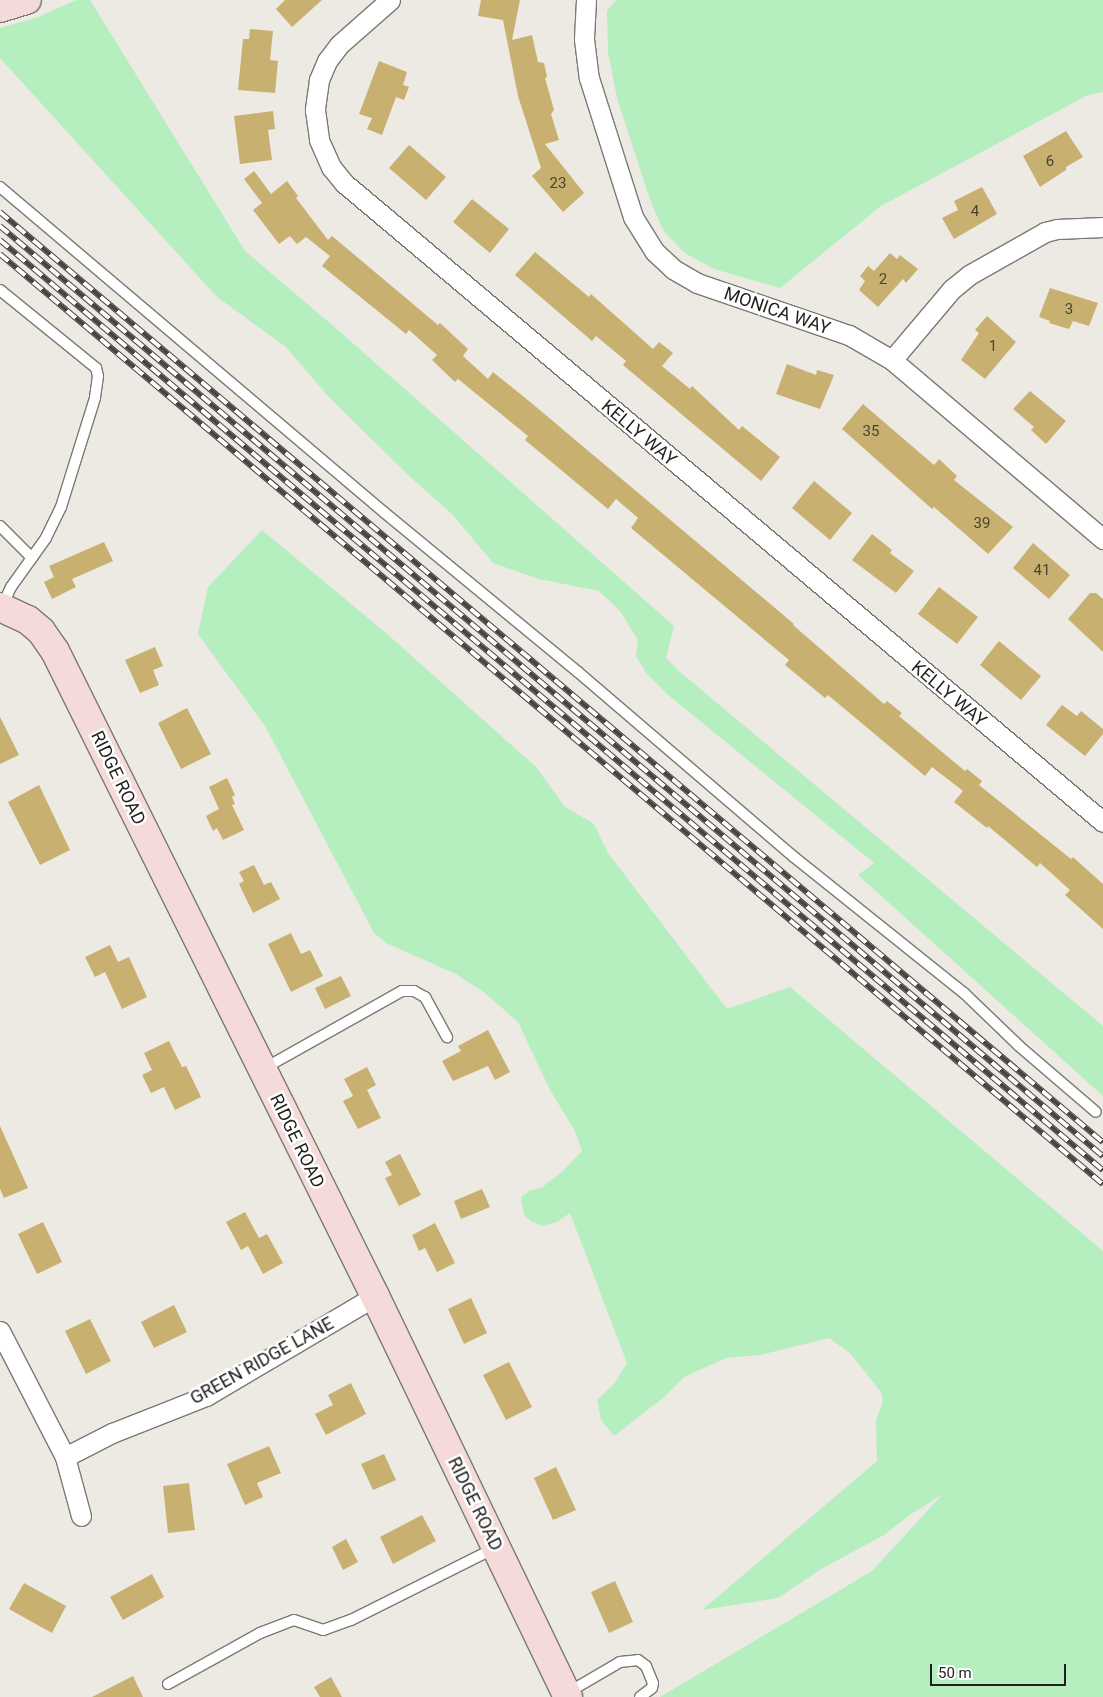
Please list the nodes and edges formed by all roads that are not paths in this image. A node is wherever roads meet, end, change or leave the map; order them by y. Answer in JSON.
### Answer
{"nodes":[{"id":1,"x":26,"y":0,"type":"edge"},
{"id":2,"x":390,"y":0,"type":"edge"},
{"id":3,"x":586,"y":0,"type":"edge"},
{"id":4,"x":0,"y":8,"type":"edge"},
{"id":5,"x":0,"y":187,"type":"edge"},
{"id":6,"x":1103,"y":227,"type":"edge"},
{"id":7,"x":0,"y":290,"type":"edge"},
{"id":8,"x":892,"y":360,"type":"junction"},
{"id":9,"x":0,"y":526,"type":"edge"},
{"id":10,"x":1103,"y":539,"type":"edge"},
{"id":11,"x":32,"y":558,"type":"junction"},
{"id":12,"x":1,"y":607,"type":"edge"},
{"id":13,"x":1103,"y":822,"type":"edge"},
{"id":14,"x":447,"y":1037,"type":"dead end"},
{"id":15,"x":262,"y":1070,"type":"junction"},
{"id":16,"x":1096,"y":1112,"type":"dead end"},
{"id":17,"x":375,"y":1296,"type":"junction"},
{"id":18,"x":0,"y":1331,"type":"edge"},
{"id":19,"x":65,"y":1457,"type":"junction"},
{"id":20,"x":82,"y":1516,"type":"dead end"},
{"id":21,"x":496,"y":1548,"type":"junction"},
{"id":22,"x":168,"y":1684,"type":"dead end"},
{"id":23,"x":568,"y":1695,"type":"edge"},
{"id":24,"x":640,"y":1697,"type":"edge"}],
"edges":[{"from":1,"to":4,"type":"street"},
{"from":2,"to":13,"type":"street","name":"KELLY WAY"},
{"from":3,"to":8,"type":"street","name":"MONICA WAY"},
{"from":5,"to":16,"type":"lane"},
{"from":6,"to":8,"type":"street"},
{"from":7,"to":11,"type":"lane"},
{"from":8,"to":10,"type":"street","name":"MONICA WAY"},
{"from":9,"to":11,"type":"lane"},
{"from":11,"to":12,"type":"lane"},
{"from":12,"to":15,"type":"street","name":"RIDGE ROAD"},
{"from":14,"to":15,"type":"lane"},
{"from":15,"to":17,"type":"street","name":"RIDGE ROAD"},
{"from":17,"to":19,"type":"street","name":"GREEN RIDGE LANE"},
{"from":17,"to":21,"type":"street","name":"RIDGE ROAD"},
{"from":18,"to":19,"type":"street"},
{"from":19,"to":20,"type":"street"},
{"from":21,"to":22,"type":"lane"},
{"from":21,"to":23,"type":"street","name":"RIDGE ROAD"},
{"from":23,"to":24,"type":"lane"}]}
